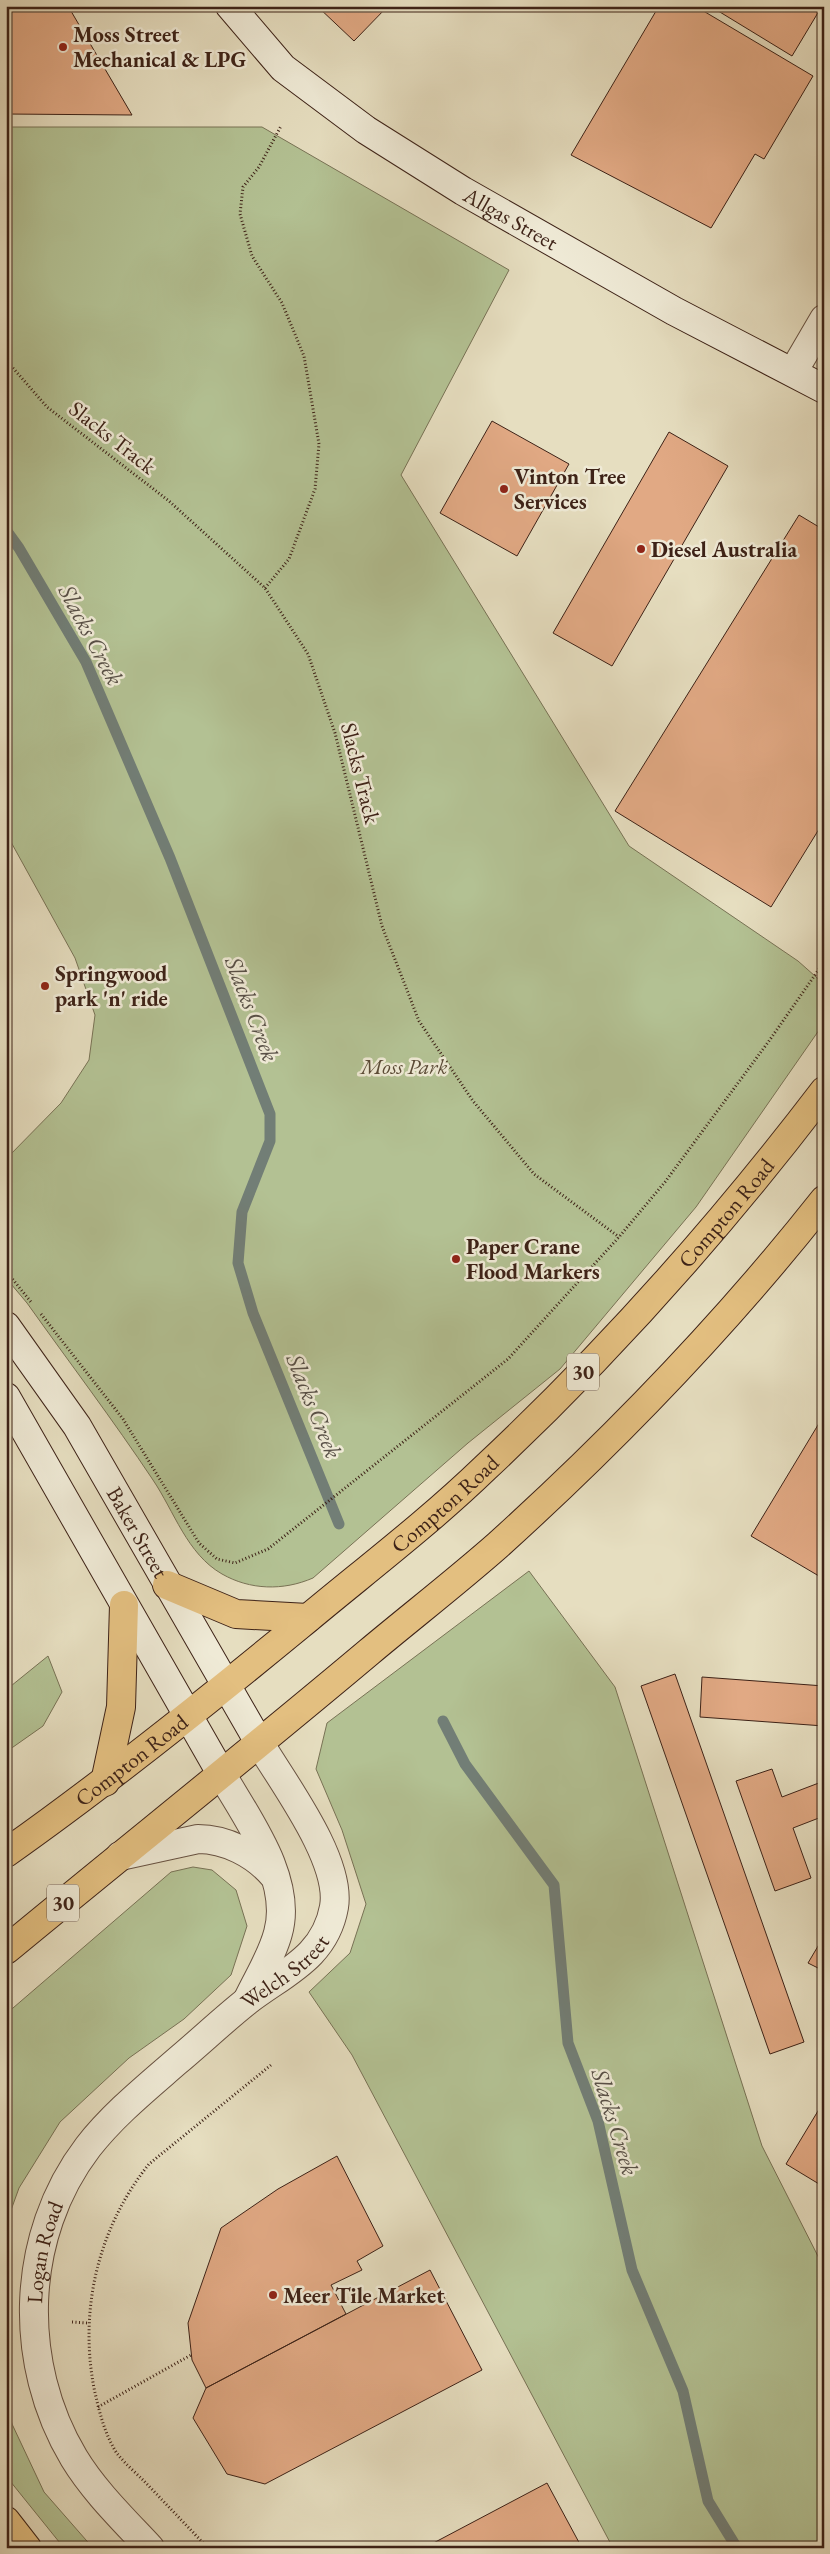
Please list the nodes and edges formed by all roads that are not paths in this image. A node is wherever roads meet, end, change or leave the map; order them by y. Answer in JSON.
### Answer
{"nodes":[{"id":1,"x":230,"y":6,"type":"edge"},
{"id":2,"x":824,"y":319,"type":"edge"},
{"id":3,"x":793,"y":372,"type":"junction"},
{"id":4,"x":824,"y":388,"type":"edge"},
{"id":5,"x":824,"y":1091,"type":"edge"},
{"id":6,"x":824,"y":1200,"type":"edge"},
{"id":7,"x":6,"y":1326,"type":"edge"},
{"id":8,"x":6,"y":1397,"type":"edge"},
{"id":9,"x":168,"y":1585,"type":"junction"},
{"id":10,"x":124,"y":1605,"type":"junction"},
{"id":11,"x":308,"y":1618,"type":"junction"},
{"id":12,"x":226,"y":1686,"type":"junction"},
{"id":13,"x":189,"y":1716,"type":"junction"},
{"id":14,"x":260,"y":1744,"type":"junction"},
{"id":15,"x":222,"y":1775,"type":"junction"},
{"id":16,"x":105,"y":1782,"type":"junction"},
{"id":17,"x":6,"y":1852,"type":"edge"},
{"id":18,"x":120,"y":1856,"type":"junction"},
{"id":19,"x":277,"y":1880,"type":"junction"},
{"id":20,"x":6,"y":1950,"type":"edge"},
{"id":21,"x":248,"y":2001,"type":"junction"},
{"id":22,"x":6,"y":2521,"type":"edge"},
{"id":23,"x":27,"y":2548,"type":"edge"},
{"id":24,"x":150,"y":2548,"type":"edge"}],
"edges":[{"from":1,"to":3,"type":"street","name":"Allgas Street"},
{"from":2,"to":3,"type":"street"},
{"from":3,"to":4,"type":"street","name":"Allgas Street"},
{"from":5,"to":11,"type":"main road","name":"Compton Road","number":"30"},
{"from":6,"to":14,"type":"main road","number":"30"},
{"from":7,"to":9,"type":"street","name":"Baker Street"},
{"from":8,"to":10,"type":"street","name":"Baker Street"},
{"from":9,"to":11,"type":"main road"},
{"from":9,"to":12,"type":"street","name":"Baker Street"},
{"from":10,"to":13,"type":"street","name":"Baker Street"},
{"from":10,"to":16,"type":"main road"},
{"from":11,"to":12,"type":"main road","name":"Compton Road","number":"30"},
{"from":12,"to":13,"type":"main road","name":"Compton Road","number":"30"},
{"from":12,"to":14,"type":"street","name":"Baker Street"},
{"from":13,"to":15,"type":"street","name":"Baker Street"},
{"from":13,"to":16,"type":"main road","name":"Compton Road","number":"30"},
{"from":14,"to":15,"type":"main road","number":"30"},
{"from":14,"to":21,"type":"street","name":"Welch Street"},
{"from":15,"to":18,"type":"main road","number":"30"},
{"from":15,"to":19,"type":"street","name":"Welch Street"},
{"from":16,"to":17,"type":"main road","name":"Compton Road","number":"30"},
{"from":18,"to":19,"type":"street"},
{"from":18,"to":20,"type":"main road","number":"30"},
{"from":19,"to":21,"type":"street","name":"Welch Street"},
{"from":21,"to":24,"type":"street","name":"Logan Road"},
{"from":22,"to":23,"type":"main road"}]}
